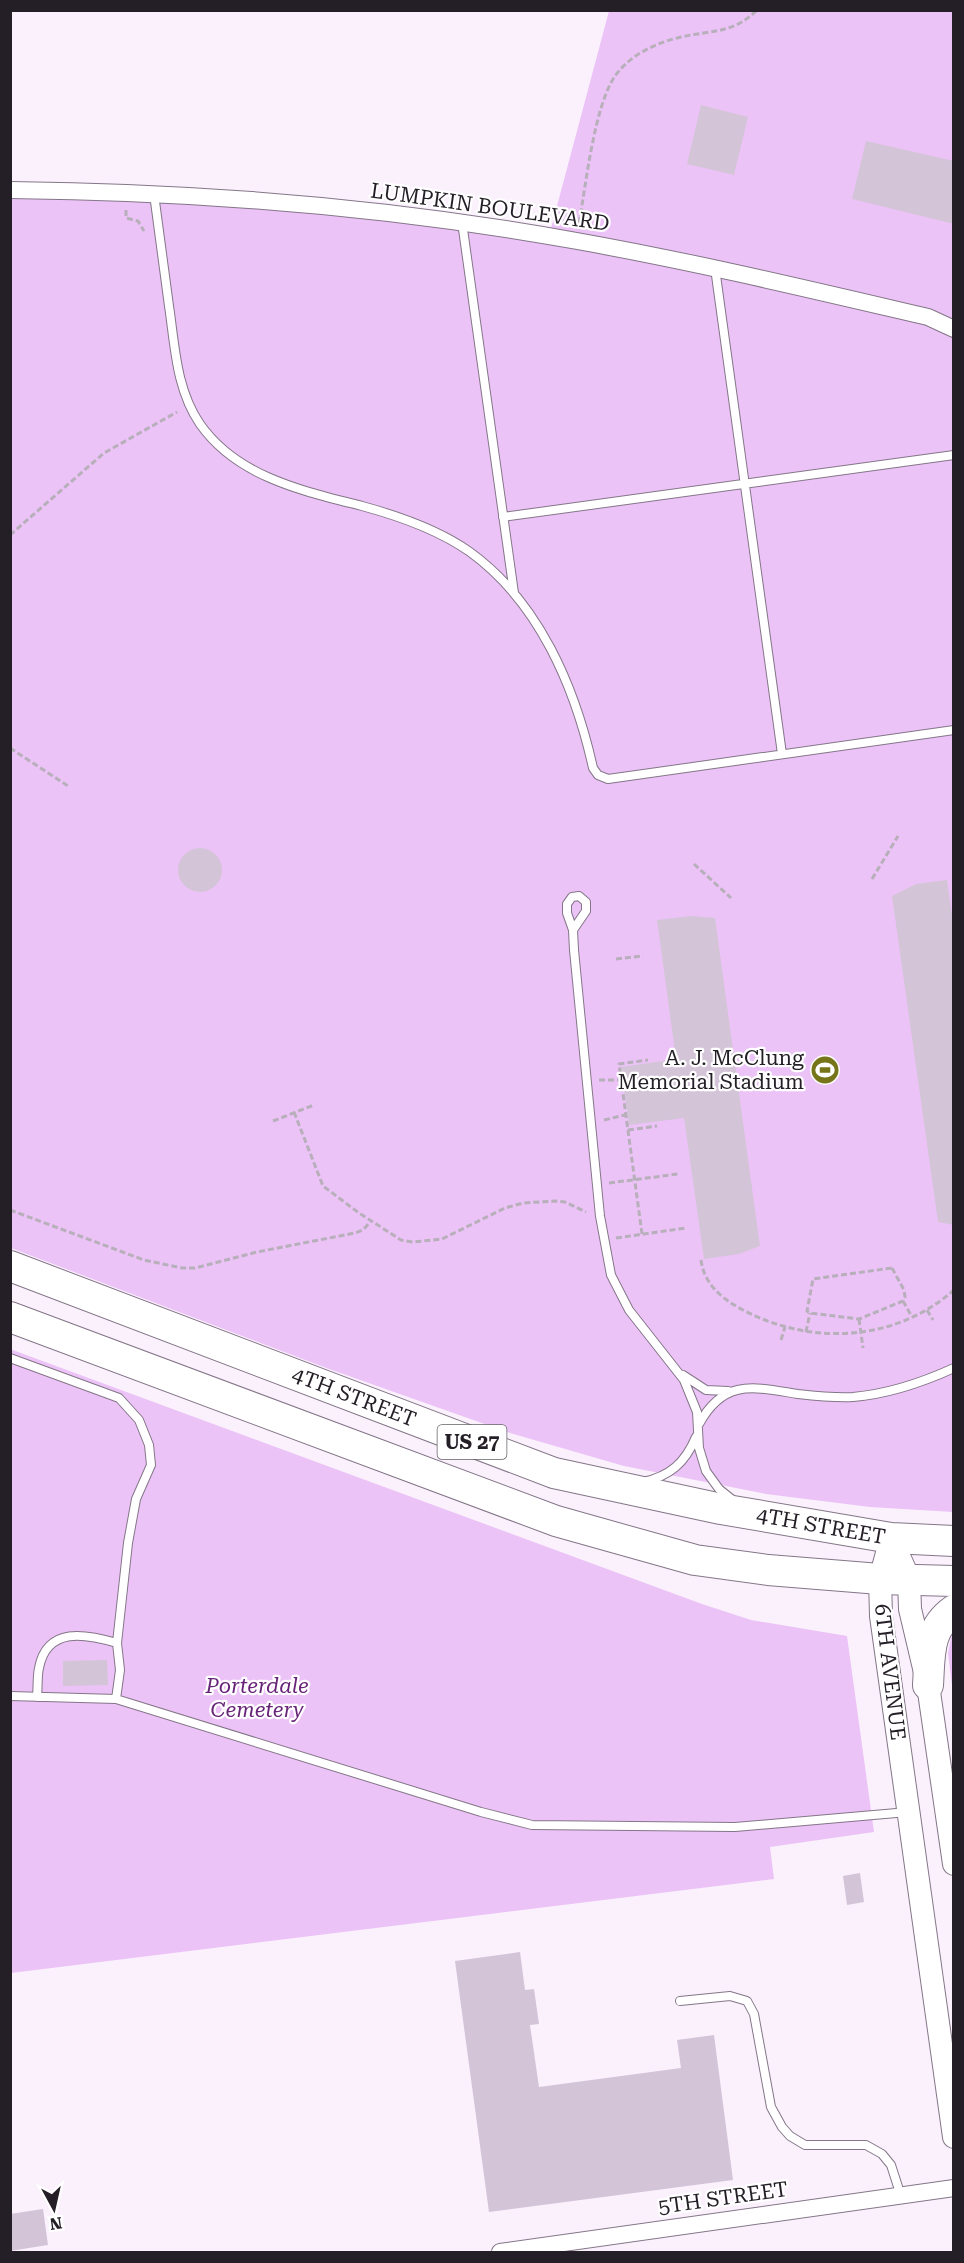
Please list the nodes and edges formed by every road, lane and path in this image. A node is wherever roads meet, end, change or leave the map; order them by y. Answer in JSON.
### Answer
{"nodes":[{"id":1,"x":757,"y":10,"type":"edge"},
{"id":2,"x":10,"y":190,"type":"edge"},
{"id":3,"x":154,"y":194,"type":"junction"},
{"id":4,"x":462,"y":222,"type":"junction"},
{"id":5,"x":576,"y":240,"type":"junction"},
{"id":6,"x":715,"y":268,"type":"junction"},
{"id":7,"x":954,"y":329,"type":"edge"},
{"id":8,"x":177,"y":412,"type":"dead end"},
{"id":9,"x":954,"y":455,"type":"edge"},
{"id":10,"x":745,"y":483,"type":"junction"},
{"id":11,"x":503,"y":517,"type":"junction"},
{"id":12,"x":10,"y":535,"type":"edge"},
{"id":13,"x":514,"y":594,"type":"junction"},
{"id":14,"x":954,"y":730,"type":"edge"},
{"id":15,"x":10,"y":748,"type":"edge"},
{"id":16,"x":782,"y":754,"type":"junction"},
{"id":17,"x":68,"y":786,"type":"dead end"},
{"id":18,"x":898,"y":836,"type":"dead end"},
{"id":19,"x":694,"y":864,"type":"dead end"},
{"id":20,"x":872,"y":879,"type":"dead end"},
{"id":21,"x":730,"y":898,"type":"dead end"},
{"id":22,"x":573,"y":930,"type":"dead end"},
{"id":23,"x":643,"y":956,"type":"dead end"},
{"id":24,"x":616,"y":959,"type":"dead end"},
{"id":25,"x":648,"y":1060,"type":"dead end"},
{"id":26,"x":586,"y":1080,"type":"junction"},
{"id":27,"x":621,"y":1080,"type":"junction"},
{"id":28,"x":314,"y":1105,"type":"dead end"},
{"id":29,"x":294,"y":1112,"type":"junction"},
{"id":30,"x":625,"y":1115,"type":"junction"},
{"id":31,"x":273,"y":1121,"type":"dead end"},
{"id":32,"x":590,"y":1123,"type":"junction"},
{"id":33,"x":657,"y":1126,"type":"dead end"},
{"id":34,"x":628,"y":1130,"type":"junction"},
{"id":35,"x":678,"y":1174,"type":"dead end"},
{"id":36,"x":635,"y":1180,"type":"junction"},
{"id":37,"x":597,"y":1185,"type":"junction"},
{"id":38,"x":10,"y":1210,"type":"edge"},
{"id":39,"x":600,"y":1216,"type":"junction"},
{"id":40,"x":371,"y":1221,"type":"junction"},
{"id":41,"x":686,"y":1228,"type":"dead end"},
{"id":42,"x":642,"y":1234,"type":"junction"},
{"id":43,"x":604,"y":1239,"type":"junction"},
{"id":44,"x":700,"y":1260,"type":"dead end"},
{"id":45,"x":10,"y":1266,"type":"edge"},
{"id":46,"x":954,"y":1290,"type":"edge"},
{"id":47,"x":903,"y":1300,"type":"junction"},
{"id":48,"x":927,"y":1310,"type":"junction"},
{"id":49,"x":810,"y":1313,"type":"junction"},
{"id":50,"x":10,"y":1317,"type":"edge"},
{"id":51,"x":912,"y":1318,"type":"junction"},
{"id":52,"x":859,"y":1319,"type":"junction"},
{"id":53,"x":933,"y":1320,"type":"dead end"},
{"id":54,"x":785,"y":1327,"type":"junction"},
{"id":55,"x":860,"y":1331,"type":"junction"},
{"id":56,"x":805,"y":1332,"type":"junction"},
{"id":57,"x":782,"y":1340,"type":"dead end"},
{"id":58,"x":862,"y":1348,"type":"dead end"},
{"id":59,"x":10,"y":1358,"type":"edge"},
{"id":60,"x":954,"y":1368,"type":"edge"},
{"id":61,"x":680,"y":1372,"type":"junction"},
{"id":62,"x":735,"y":1390,"type":"junction"},
{"id":63,"x":698,"y":1429,"type":"junction"},
{"id":64,"x":617,"y":1486,"type":"junction"},
{"id":65,"x":751,"y":1514,"type":"junction"},
{"id":66,"x":891,"y":1538,"type":"junction"},
{"id":67,"x":954,"y":1541,"type":"edge"},
{"id":68,"x":894,"y":1579,"type":"junction"},
{"id":69,"x":954,"y":1581,"type":"edge"},
{"id":70,"x":954,"y":1610,"type":"edge"},
{"id":71,"x":117,"y":1643,"type":"junction"},
{"id":72,"x":928,"y":1685,"type":"junction"},
{"id":73,"x":10,"y":1696,"type":"edge"},
{"id":74,"x":37,"y":1696,"type":"junction"},
{"id":75,"x":117,"y":1699,"type":"junction"},
{"id":76,"x":908,"y":1812,"type":"junction"},
{"id":77,"x":954,"y":1864,"type":"edge"},
{"id":78,"x":680,"y":2001,"type":"dead end"},
{"id":79,"x":954,"y":2137,"type":"edge"},
{"id":80,"x":954,"y":2188,"type":"edge"},
{"id":81,"x":901,"y":2196,"type":"junction"},
{"id":82,"x":500,"y":2253,"type":"edge"}],
"edges":[{"from":1,"to":5,"type":"path"},
{"from":2,"to":3,"type":"street","name":"LUMPKIN BOULEVARD"},
{"from":3,"to":4,"type":"street","name":"LUMPKIN BOULEVARD"},
{"from":3,"to":13,"type":"lane"},
{"from":4,"to":5,"type":"street","name":"LUMPKIN BOULEVARD"},
{"from":4,"to":11,"type":"lane"},
{"from":5,"to":6,"type":"street","name":"LUMPKIN BOULEVARD"},
{"from":6,"to":7,"type":"street","name":"LUMPKIN BOULEVARD"},
{"from":6,"to":10,"type":"lane"},
{"from":8,"to":12,"type":"path"},
{"from":9,"to":10,"type":"lane"},
{"from":10,"to":11,"type":"lane"},
{"from":10,"to":16,"type":"lane"},
{"from":11,"to":13,"type":"lane"},
{"from":13,"to":16,"type":"lane"},
{"from":14,"to":16,"type":"lane"},
{"from":15,"to":17,"type":"path"},
{"from":18,"to":20,"type":"path"},
{"from":19,"to":21,"type":"path"},
{"from":22,"to":26,"type":"lane"},
{"from":23,"to":24,"type":"path"},
{"from":25,"to":27,"type":"path"},
{"from":26,"to":27,"type":"path"},
{"from":26,"to":32,"type":"lane"},
{"from":27,"to":30,"type":"path"},
{"from":28,"to":29,"type":"path"},
{"from":29,"to":31,"type":"path"},
{"from":29,"to":40,"type":"path"},
{"from":30,"to":32,"type":"path"},
{"from":30,"to":34,"type":"path"},
{"from":32,"to":37,"type":"lane"},
{"from":33,"to":34,"type":"path"},
{"from":34,"to":36,"type":"path"},
{"from":35,"to":36,"type":"path"},
{"from":36,"to":37,"type":"path"},
{"from":36,"to":42,"type":"path"},
{"from":37,"to":39,"type":"lane"},
{"from":38,"to":40,"type":"path"},
{"from":39,"to":40,"type":"path"},
{"from":39,"to":43,"type":"lane"},
{"from":41,"to":42,"type":"path"},
{"from":42,"to":43,"type":"path"},
{"from":43,"to":61,"type":"lane"},
{"from":44,"to":54,"type":"path"},
{"from":45,"to":64,"type":"highway","name":"4TH STREET","number":"US 27"},
{"from":46,"to":48,"type":"path"},
{"from":47,"to":49,"type":"path"},
{"from":47,"to":51,"type":"path"},
{"from":47,"to":52,"type":"path"},
{"from":48,"to":51,"type":"path"},
{"from":48,"to":53,"type":"path"},
{"from":49,"to":52,"type":"path"},
{"from":49,"to":56,"type":"path"},
{"from":50,"to":68,"type":"highway","name":"4TH STREET","number":"US 27"},
{"from":51,"to":55,"type":"path"},
{"from":52,"to":55,"type":"path"},
{"from":54,"to":56,"type":"path"},
{"from":54,"to":57,"type":"path"},
{"from":55,"to":56,"type":"path"},
{"from":55,"to":58,"type":"path"},
{"from":59,"to":71,"type":"lane"},
{"from":60,"to":62,"type":"lane"},
{"from":61,"to":62,"type":"lane"},
{"from":61,"to":63,"type":"lane"},
{"from":62,"to":63,"type":"lane"},
{"from":63,"to":64,"type":"lane"},
{"from":63,"to":65,"type":"lane"},
{"from":64,"to":65,"type":"highway","name":"4TH STREET","number":"US 27"},
{"from":65,"to":66,"type":"highway","name":"4TH STREET","number":"US 27"},
{"from":66,"to":67,"type":"highway","name":"4TH STREET","number":"US 27"},
{"from":66,"to":68,"type":"main road","name":"6TH AVENUE"},
{"from":68,"to":69,"type":"highway","name":"4TH STREET","number":"US 27"},
{"from":68,"to":72,"type":"main road","name":"6TH AVENUE"},
{"from":68,"to":76,"type":"main road","name":"6TH AVENUE"},
{"from":70,"to":72,"type":"highway"},
{"from":71,"to":74,"type":"lane"},
{"from":71,"to":75,"type":"lane"},
{"from":72,"to":77,"type":"main road","name":"6TH AVENUE"},
{"from":73,"to":74,"type":"lane"},
{"from":74,"to":75,"type":"lane"},
{"from":75,"to":76,"type":"lane"},
{"from":76,"to":79,"type":"main road","name":"6TH AVENUE"},
{"from":78,"to":81,"type":"lane"},
{"from":80,"to":81,"type":"street","name":"5TH STREET"},
{"from":81,"to":82,"type":"street","name":"5TH STREET"}]}
